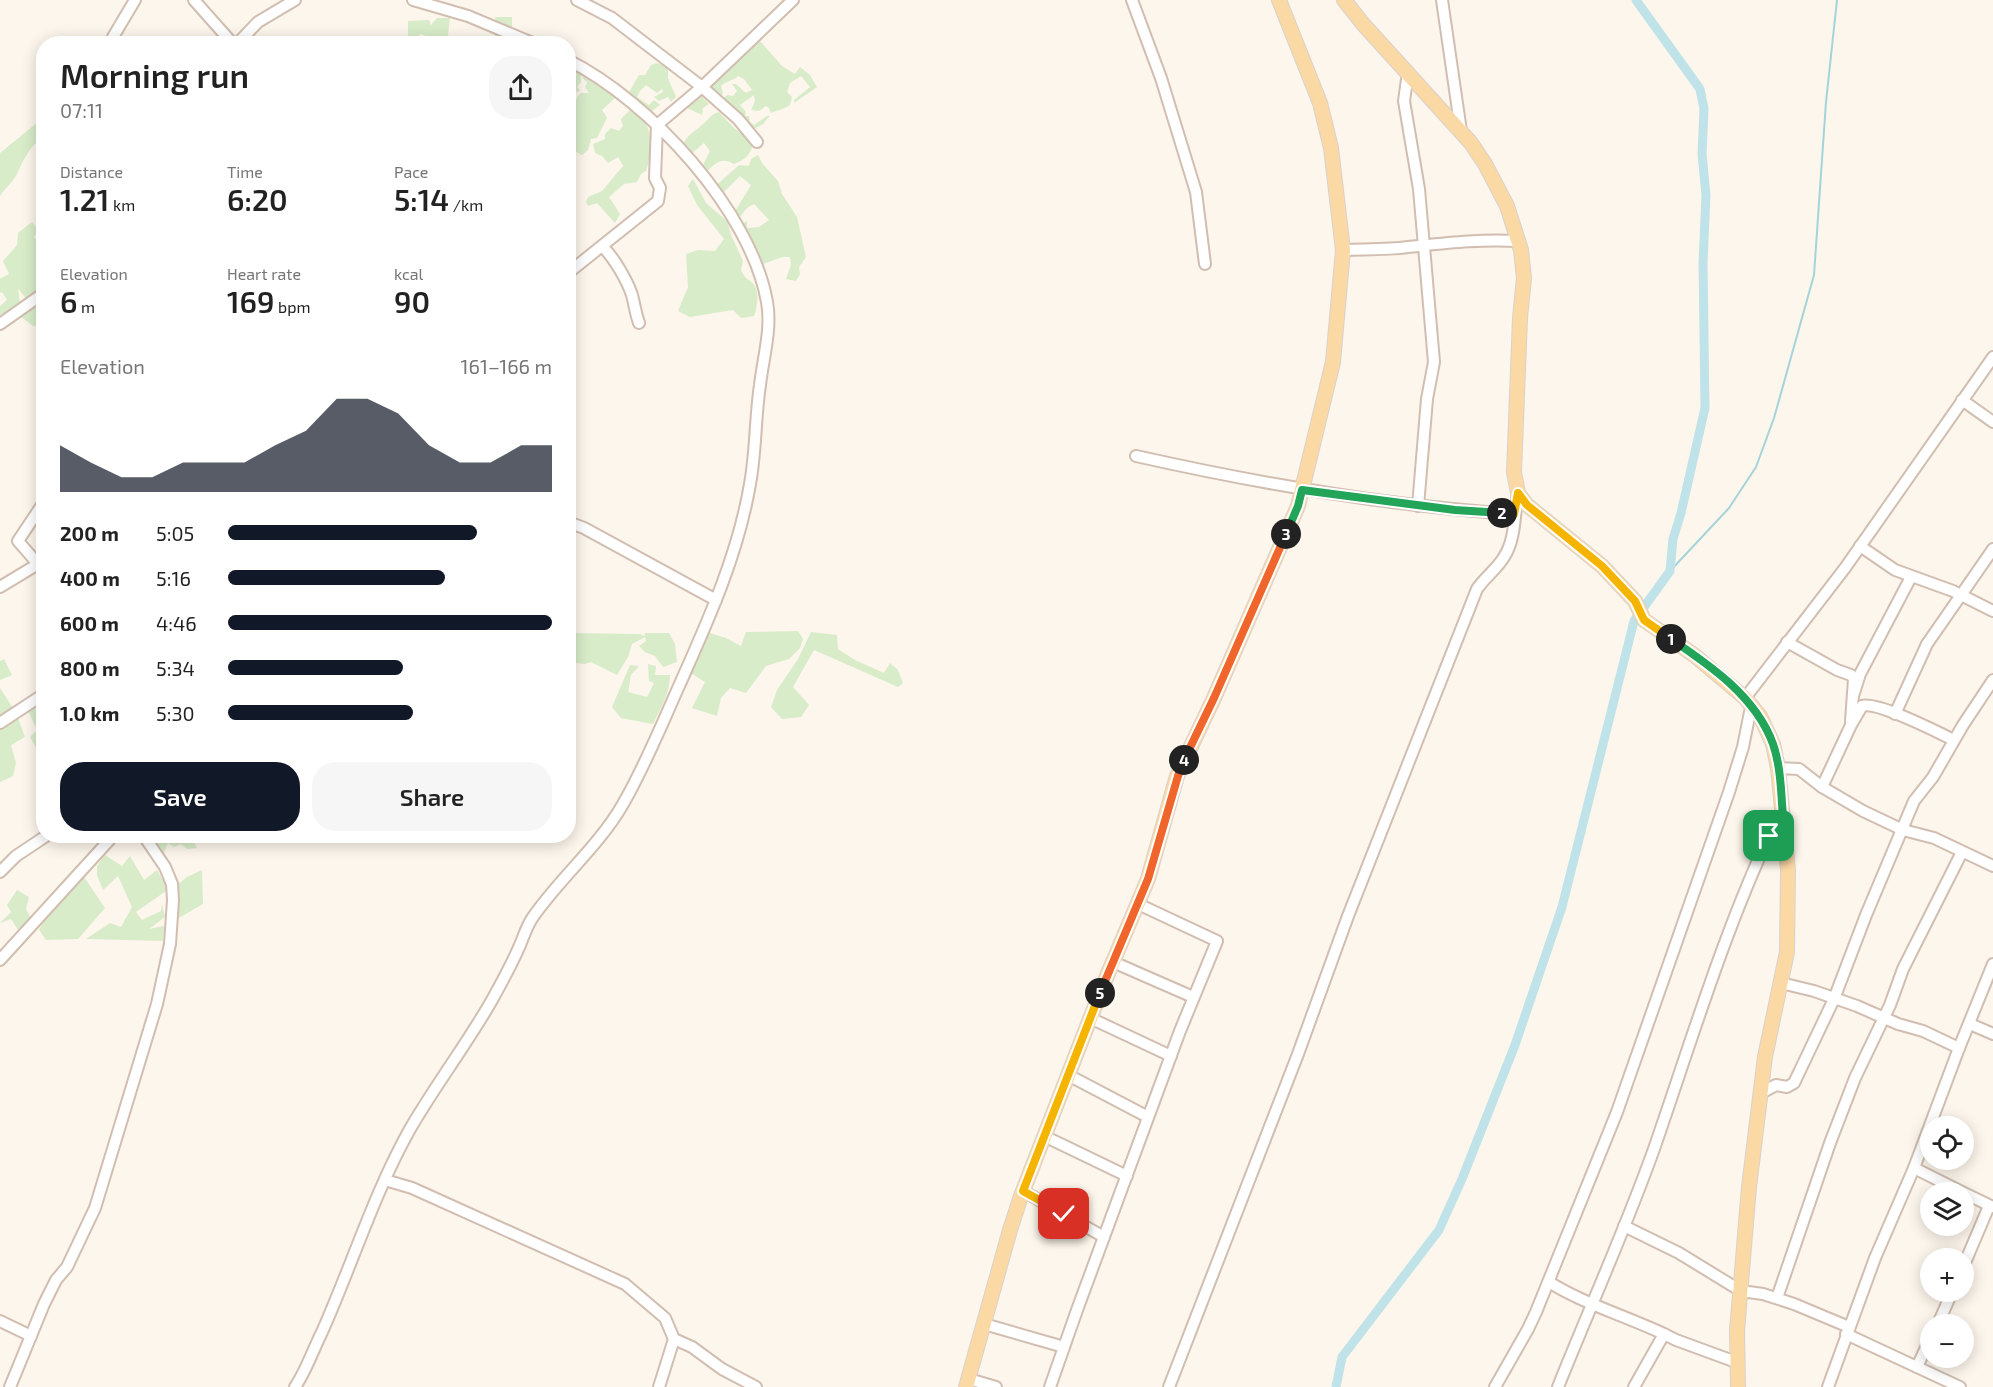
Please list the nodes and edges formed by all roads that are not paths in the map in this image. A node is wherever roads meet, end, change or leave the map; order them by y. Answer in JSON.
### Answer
{"nodes":[{"id":1,"x":135,"y":0,"type":"edge"},
{"id":2,"x":295,"y":0,"type":"edge"},
{"id":3,"x":413,"y":0,"type":"edge"},
{"id":4,"x":577,"y":0,"type":"edge"},
{"id":5,"x":793,"y":0,"type":"edge"},
{"id":6,"x":1131,"y":0,"type":"edge"},
{"id":7,"x":1279,"y":0,"type":"edge"},
{"id":8,"x":1344,"y":0,"type":"edge"},
{"id":9,"x":1442,"y":0,"type":"edge"},
{"id":10,"x":197,"y":1,"type":"edge"},
{"id":11,"x":114,"y":36,"type":"edge"},
{"id":12,"x":228,"y":36,"type":"edge"},
{"id":13,"x":243,"y":36,"type":"edge"},
{"id":14,"x":518,"y":36,"type":"edge"},
{"id":15,"x":576,"y":65,"type":"edge"},
{"id":16,"x":1408,"y":72,"type":"junction"},
{"id":17,"x":702,"y":87,"type":"junction"},
{"id":18,"x":657,"y":125,"type":"junction"},
{"id":19,"x":1461,"y":131,"type":"junction"},
{"id":20,"x":757,"y":142,"type":"dead end"},
{"id":21,"x":1518,"y":241,"type":"junction"},
{"id":22,"x":1425,"y":245,"type":"junction"},
{"id":23,"x":603,"y":247,"type":"junction"},
{"id":24,"x":1343,"y":250,"type":"junction"},
{"id":25,"x":1205,"y":264,"type":"dead end"},
{"id":26,"x":576,"y":267,"type":"edge"},
{"id":27,"x":36,"y":299,"type":"edge"},
{"id":28,"x":639,"y":323,"type":"dead end"},
{"id":29,"x":0,"y":324,"type":"edge"},
{"id":30,"x":1993,"y":357,"type":"edge"},
{"id":31,"x":1962,"y":400,"type":"junction"},
{"id":32,"x":1993,"y":422,"type":"edge"},
{"id":33,"x":1136,"y":456,"type":"dead end"},
{"id":34,"x":1302,"y":490,"type":"junction"},
{"id":35,"x":1518,"y":493,"type":"junction"},
{"id":36,"x":1418,"y":506,"type":"junction"},
{"id":37,"x":36,"y":514,"type":"edge"},
{"id":38,"x":1514,"y":514,"type":"junction"},
{"id":39,"x":576,"y":525,"type":"edge"},
{"id":40,"x":1860,"y":546,"type":"junction"},
{"id":41,"x":1993,"y":549,"type":"edge"},
{"id":42,"x":36,"y":557,"type":"edge"},
{"id":43,"x":36,"y":565,"type":"edge"},
{"id":44,"x":1911,"y":577,"type":"junction"},
{"id":45,"x":0,"y":587,"type":"edge"},
{"id":46,"x":1960,"y":595,"type":"junction"},
{"id":47,"x":716,"y":600,"type":"junction"},
{"id":48,"x":1993,"y":611,"type":"edge"},
{"id":49,"x":1787,"y":642,"type":"junction"},
{"id":50,"x":1993,"y":680,"type":"edge"},
{"id":51,"x":1854,"y":696,"type":"junction"},
{"id":52,"x":36,"y":699,"type":"edge"},
{"id":53,"x":1750,"y":704,"type":"junction"},
{"id":54,"x":1895,"y":714,"type":"junction"},
{"id":55,"x":0,"y":723,"type":"edge"},
{"id":56,"x":1851,"y":725,"type":"junction"},
{"id":57,"x":1954,"y":740,"type":"junction"},
{"id":58,"x":1778,"y":768,"type":"junction"},
{"id":59,"x":1822,"y":787,"type":"junction"},
{"id":60,"x":1783,"y":817,"type":"junction"},
{"id":61,"x":1903,"y":830,"type":"junction"},
{"id":62,"x":36,"y":843,"type":"edge"},
{"id":63,"x":107,"y":843,"type":"edge"},
{"id":64,"x":149,"y":843,"type":"edge"},
{"id":65,"x":1962,"y":852,"type":"junction"},
{"id":66,"x":1993,"y":866,"type":"edge"},
{"id":67,"x":0,"y":872,"type":"edge"},
{"id":68,"x":1138,"y":903,"type":"junction"},
{"id":69,"x":0,"y":960,"type":"edge"},
{"id":70,"x":1113,"y":962,"type":"junction"},
{"id":71,"x":1993,"y":964,"type":"edge"},
{"id":72,"x":1781,"y":983,"type":"junction"},
{"id":73,"x":1194,"y":998,"type":"junction"},
{"id":74,"x":1834,"y":999,"type":"junction"},
{"id":75,"x":1884,"y":1017,"type":"junction"},
{"id":76,"x":1090,"y":1018,"type":"junction"},
{"id":77,"x":1970,"y":1024,"type":"junction"},
{"id":78,"x":1993,"y":1034,"type":"edge"},
{"id":79,"x":1959,"y":1048,"type":"junction"},
{"id":80,"x":1171,"y":1056,"type":"junction"},
{"id":81,"x":1068,"y":1075,"type":"junction"},
{"id":82,"x":1761,"y":1093,"type":"junction"},
{"id":83,"x":1148,"y":1117,"type":"junction"},
{"id":84,"x":1044,"y":1137,"type":"junction"},
{"id":85,"x":1914,"y":1168,"type":"junction"},
{"id":86,"x":1127,"y":1176,"type":"junction"},
{"id":87,"x":386,"y":1180,"type":"junction"},
{"id":88,"x":1941,"y":1182,"type":"edge"},
{"id":89,"x":1023,"y":1191,"type":"junction"},
{"id":90,"x":1974,"y":1198,"type":"edge"},
{"id":91,"x":1991,"y":1207,"type":"edge"},
{"id":92,"x":1624,"y":1226,"type":"junction"},
{"id":93,"x":1104,"y":1237,"type":"junction"},
{"id":94,"x":1972,"y":1248,"type":"edge"},
{"id":95,"x":1549,"y":1282,"type":"junction"},
{"id":96,"x":1741,"y":1291,"type":"junction"},
{"id":97,"x":1777,"y":1298,"type":"junction"},
{"id":98,"x":1592,"y":1303,"type":"junction"},
{"id":99,"x":0,"y":1321,"type":"edge"},
{"id":100,"x":984,"y":1324,"type":"junction"},
{"id":101,"x":1848,"y":1330,"type":"junction"},
{"id":102,"x":1664,"y":1334,"type":"junction"},
{"id":103,"x":31,"y":1336,"type":"junction"},
{"id":104,"x":674,"y":1339,"type":"junction"},
{"id":105,"x":1064,"y":1347,"type":"junction"},
{"id":106,"x":1920,"y":1361,"type":"edge"},
{"id":107,"x":1736,"y":1362,"type":"junction"},
{"id":108,"x":1917,"y":1367,"type":"junction"},
{"id":109,"x":967,"y":1383,"type":"edge"},
{"id":110,"x":10,"y":1387,"type":"edge"},
{"id":111,"x":295,"y":1387,"type":"edge"},
{"id":112,"x":659,"y":1387,"type":"edge"},
{"id":113,"x":756,"y":1387,"type":"edge"},
{"id":114,"x":996,"y":1387,"type":"edge"},
{"id":115,"x":1050,"y":1387,"type":"edge"},
{"id":116,"x":1169,"y":1387,"type":"edge"},
{"id":117,"x":1494,"y":1387,"type":"edge"},
{"id":118,"x":1558,"y":1387,"type":"edge"},
{"id":119,"x":1634,"y":1387,"type":"edge"},
{"id":120,"x":1738,"y":1387,"type":"edge"},
{"id":121,"x":1828,"y":1387,"type":"edge"},
{"id":122,"x":1960,"y":1387,"type":"edge"}],
"edges":[{"from":1,"to":11,"type":"street"},
{"from":2,"to":13,"type":"street"},
{"from":3,"to":14,"type":"street"},
{"from":4,"to":17,"type":"street"},
{"from":5,"to":17,"type":"street"},
{"from":6,"to":25,"type":"street"},
{"from":7,"to":24,"type":"main road"},
{"from":8,"to":16,"type":"main road"},
{"from":9,"to":19,"type":"street"},
{"from":10,"to":12,"type":"street"},
{"from":15,"to":18,"type":"street"},
{"from":16,"to":19,"type":"main road"},
{"from":16,"to":22,"type":"street"},
{"from":17,"to":18,"type":"street"},
{"from":17,"to":20,"type":"street"},
{"from":18,"to":23,"type":"street"},
{"from":18,"to":47,"type":"street"},
{"from":19,"to":21,"type":"main road"},
{"from":21,"to":22,"type":"street"},
{"from":21,"to":35,"type":"main road"},
{"from":22,"to":24,"type":"street"},
{"from":22,"to":36,"type":"street"},
{"from":23,"to":26,"type":"street"},
{"from":23,"to":28,"type":"street"},
{"from":24,"to":34,"type":"main road"},
{"from":27,"to":29,"type":"street"},
{"from":30,"to":31,"type":"street"},
{"from":31,"to":32,"type":"street"},
{"from":31,"to":40,"type":"street"},
{"from":33,"to":34,"type":"street"},
{"from":34,"to":36,"type":"street"},
{"from":34,"to":68,"type":"main road"},
{"from":35,"to":38,"type":"street"},
{"from":35,"to":53,"type":"main road"},
{"from":36,"to":38,"type":"street"},
{"from":37,"to":42,"type":"street"},
{"from":38,"to":116,"type":"street"},
{"from":39,"to":47,"type":"street"},
{"from":40,"to":44,"type":"street"},
{"from":40,"to":49,"type":"street"},
{"from":41,"to":46,"type":"street"},
{"from":43,"to":45,"type":"street"},
{"from":44,"to":46,"type":"street"},
{"from":44,"to":51,"type":"street"},
{"from":46,"to":48,"type":"street"},
{"from":46,"to":54,"type":"street"},
{"from":47,"to":87,"type":"street"},
{"from":49,"to":51,"type":"street"},
{"from":49,"to":53,"type":"street"},
{"from":50,"to":57,"type":"street"},
{"from":51,"to":56,"type":"street"},
{"from":52,"to":55,"type":"street"},
{"from":53,"to":58,"type":"main road"},
{"from":53,"to":95,"type":"street"},
{"from":54,"to":56,"type":"street"},
{"from":54,"to":57,"type":"street"},
{"from":56,"to":59,"type":"street"},
{"from":57,"to":61,"type":"street"},
{"from":58,"to":59,"type":"street"},
{"from":58,"to":60,"type":"main road"},
{"from":59,"to":61,"type":"street"},
{"from":60,"to":72,"type":"main road"},
{"from":60,"to":92,"type":"street"},
{"from":61,"to":65,"type":"street"},
{"from":61,"to":74,"type":"street"},
{"from":62,"to":67,"type":"street"},
{"from":63,"to":69,"type":"street"},
{"from":64,"to":103,"type":"street"},
{"from":65,"to":66,"type":"street"},
{"from":65,"to":75,"type":"street"},
{"from":68,"to":70,"type":"main road"},
{"from":68,"to":73,"type":"street"},
{"from":70,"to":73,"type":"street"},
{"from":70,"to":76,"type":"main road"},
{"from":71,"to":77,"type":"street"},
{"from":72,"to":74,"type":"street"},
{"from":72,"to":82,"type":"main road"},
{"from":73,"to":80,"type":"street"},
{"from":74,"to":75,"type":"street"},
{"from":74,"to":82,"type":"street"},
{"from":75,"to":79,"type":"street"},
{"from":75,"to":97,"type":"street"},
{"from":76,"to":80,"type":"street"},
{"from":76,"to":81,"type":"main road"},
{"from":77,"to":78,"type":"street"},
{"from":77,"to":79,"type":"street"},
{"from":79,"to":85,"type":"street"},
{"from":80,"to":83,"type":"street"},
{"from":81,"to":83,"type":"street"},
{"from":81,"to":84,"type":"main road"},
{"from":82,"to":96,"type":"main road"},
{"from":83,"to":86,"type":"street"},
{"from":84,"to":86,"type":"street"},
{"from":84,"to":89,"type":"main road"},
{"from":85,"to":88,"type":"street"},
{"from":85,"to":101,"type":"street"},
{"from":86,"to":93,"type":"street"},
{"from":87,"to":104,"type":"street"},
{"from":87,"to":111,"type":"street"},
{"from":89,"to":93,"type":"street"},
{"from":89,"to":100,"type":"main road"},
{"from":90,"to":91,"type":"street"},
{"from":91,"to":94,"type":"street"},
{"from":92,"to":96,"type":"street"},
{"from":92,"to":98,"type":"street"},
{"from":93,"to":105,"type":"street"},
{"from":95,"to":98,"type":"street"},
{"from":95,"to":117,"type":"street"},
{"from":96,"to":97,"type":"street"},
{"from":96,"to":107,"type":"main road"},
{"from":97,"to":101,"type":"street"},
{"from":98,"to":102,"type":"street"},
{"from":98,"to":118,"type":"street"},
{"from":99,"to":103,"type":"street"},
{"from":100,"to":105,"type":"street"},
{"from":100,"to":109,"type":"main road"},
{"from":101,"to":108,"type":"street"},
{"from":101,"to":121,"type":"street"},
{"from":102,"to":107,"type":"street"},
{"from":102,"to":119,"type":"street"},
{"from":103,"to":110,"type":"street"},
{"from":104,"to":112,"type":"street"},
{"from":104,"to":113,"type":"street"},
{"from":105,"to":115,"type":"street"},
{"from":106,"to":108,"type":"street"},
{"from":107,"to":120,"type":"main road"},
{"from":108,"to":122,"type":"street"},
{"from":109,"to":114,"type":"street"}]}
